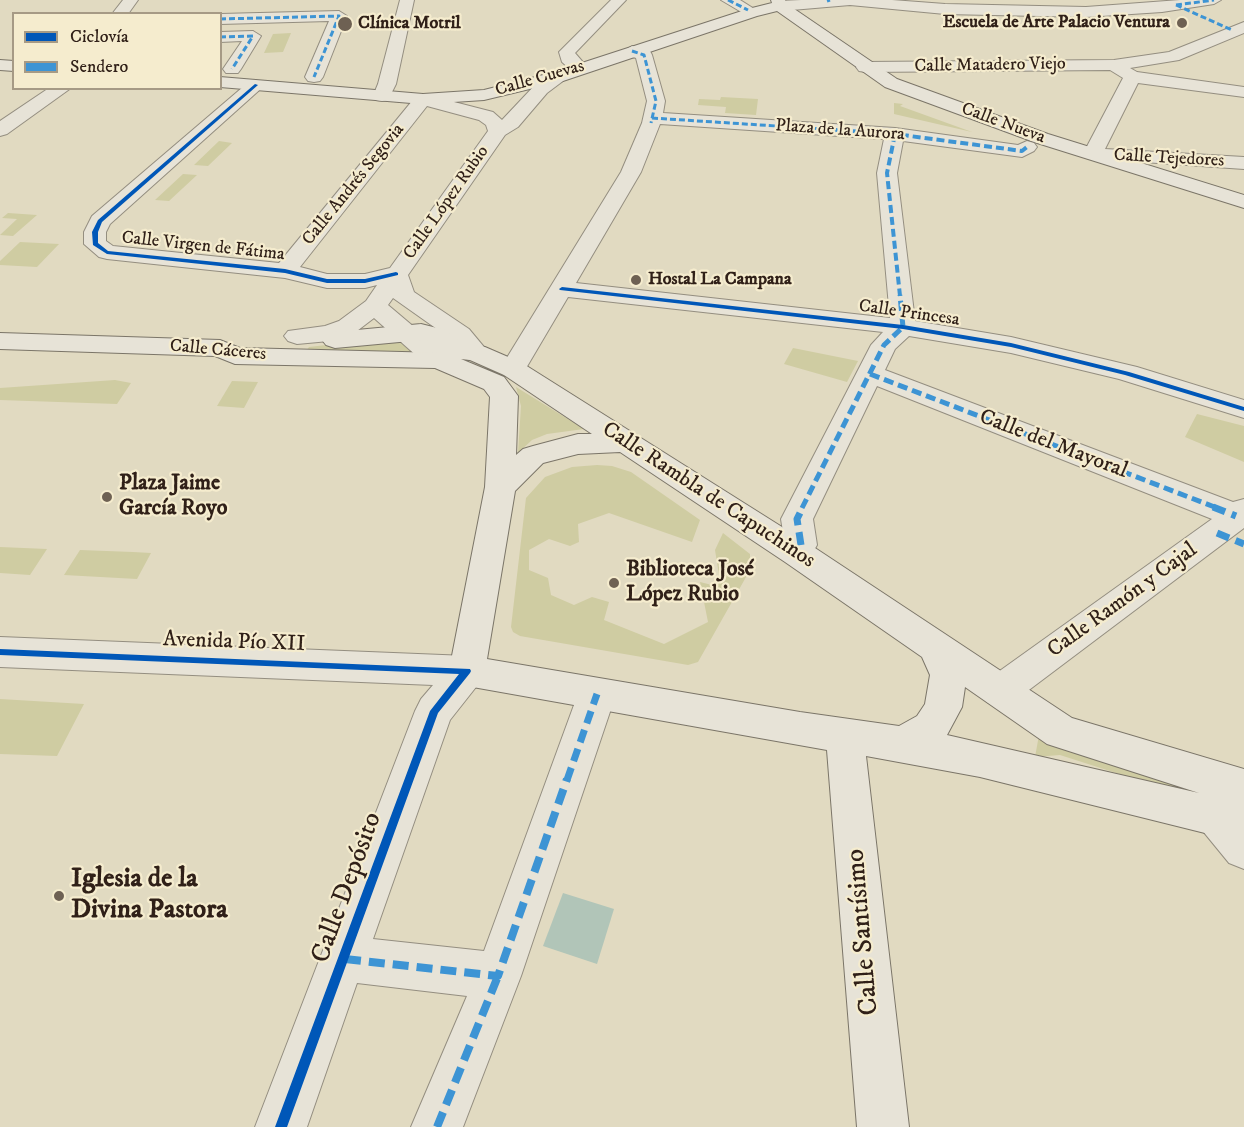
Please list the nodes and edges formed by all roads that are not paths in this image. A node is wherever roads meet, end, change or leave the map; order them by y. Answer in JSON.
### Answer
{"nodes":[{"id":1,"x":131,"y":0,"type":"edge"},
{"id":2,"x":407,"y":0,"type":"edge"},
{"id":3,"x":619,"y":0,"type":"edge"},
{"id":4,"x":728,"y":0,"type":"edge"},
{"id":5,"x":829,"y":0,"type":"edge"},
{"id":6,"x":1214,"y":0,"type":"edge"},
{"id":7,"x":779,"y":3,"type":"edge"},
{"id":8,"x":1171,"y":3,"type":"edge"},
{"id":9,"x":748,"y":10,"type":"dead end"},
{"id":10,"x":121,"y":12,"type":"edge"},
{"id":11,"x":222,"y":19,"type":"edge"},
{"id":12,"x":1238,"y":29,"type":"edge"},
{"id":13,"x":222,"y":37,"type":"edge"},
{"id":14,"x":632,"y":51,"type":"junction"},
{"id":15,"x":1114,"y":65,"type":"junction"},
{"id":16,"x":865,"y":67,"type":"junction"},
{"id":17,"x":579,"y":68,"type":"junction"},
{"id":18,"x":226,"y":76,"type":"edge"},
{"id":19,"x":1132,"y":76,"type":"junction"},
{"id":20,"x":314,"y":77,"type":"dead end"},
{"id":21,"x":557,"y":77,"type":"junction"},
{"id":22,"x":256,"y":86,"type":"junction"},
{"id":23,"x":59,"y":90,"type":"edge"},
{"id":24,"x":1244,"y":92,"type":"edge"},
{"id":25,"x":382,"y":96,"type":"junction"},
{"id":26,"x":423,"y":99,"type":"junction"},
{"id":27,"x":652,"y":120,"type":"junction"},
{"id":28,"x":0,"y":130,"type":"edge"},
{"id":29,"x":498,"y":131,"type":"junction"},
{"id":30,"x":895,"y":134,"type":"junction"},
{"id":31,"x":1027,"y":147,"type":"dead end"},
{"id":32,"x":1093,"y":154,"type":"junction"},
{"id":33,"x":1244,"y":163,"type":"edge"},
{"id":34,"x":1244,"y":202,"type":"edge"},
{"id":35,"x":285,"y":271,"type":"junction"},
{"id":36,"x":396,"y":274,"type":"junction"},
{"id":37,"x":562,"y":289,"type":"junction"},
{"id":38,"x":375,"y":306,"type":"junction"},
{"id":39,"x":903,"y":327,"type":"junction"},
{"id":40,"x":403,"y":333,"type":"junction"},
{"id":41,"x":297,"y":336,"type":"junction"},
{"id":42,"x":0,"y":341,"type":"edge"},
{"id":43,"x":220,"y":348,"type":"junction"},
{"id":44,"x":476,"y":353,"type":"junction"},
{"id":45,"x":437,"y":360,"type":"junction"},
{"id":46,"x":513,"y":369,"type":"junction"},
{"id":47,"x":870,"y":374,"type":"junction"},
{"id":48,"x":1244,"y":409,"type":"edge"},
{"id":49,"x":625,"y":442,"type":"junction"},
{"id":50,"x":500,"y":488,"type":"junction"},
{"id":51,"x":1235,"y":526,"type":"edge"},
{"id":52,"x":801,"y":545,"type":"dead end"},
{"id":53,"x":936,"y":647,"type":"junction"},
{"id":54,"x":0,"y":652,"type":"edge"},
{"id":55,"x":467,"y":671,"type":"junction"},
{"id":56,"x":1000,"y":691,"type":"junction"},
{"id":57,"x":597,"y":694,"type":"junction"},
{"id":58,"x":845,"y":737,"type":"junction"},
{"id":59,"x":903,"y":744,"type":"junction"},
{"id":60,"x":1235,"y":810,"type":"edge"},
{"id":61,"x":1244,"y":848,"type":"edge"},
{"id":62,"x":345,"y":959,"type":"junction"},
{"id":63,"x":498,"y":976,"type":"junction"},
{"id":64,"x":281,"y":1127,"type":"edge"},
{"id":65,"x":437,"y":1127,"type":"edge"},
{"id":66,"x":883,"y":1127,"type":"edge"}],
"edges":[{"from":1,"to":10,"type":"street"},
{"from":2,"to":25,"type":"street"},
{"from":3,"to":17,"type":"street"},
{"from":4,"to":9,"type":"street"},
{"from":5,"to":7,"type":"street","name":"Calle Cuevas"},
{"from":5,"to":8,"type":"street","name":"Calle Cuevas"},
{"from":6,"to":8,"type":"street","name":"Calle Cuevas"},
{"from":7,"to":14,"type":"street","name":"Calle Cuevas"},
{"from":7,"to":16,"type":"street","name":"Calle Nueva"},
{"from":8,"to":12,"type":"street"},
{"from":11,"to":20,"type":"street"},
{"from":12,"to":15,"type":"street","name":"Calle Matadero Viejo"},
{"from":13,"to":18,"type":"street"},
{"from":14,"to":17,"type":"street","name":"Calle Cuevas"},
{"from":14,"to":27,"type":"street"},
{"from":15,"to":16,"type":"street","name":"Calle Matadero Viejo"},
{"from":15,"to":19,"type":"street"},
{"from":16,"to":32,"type":"street","name":"Calle Nueva"},
{"from":17,"to":21,"type":"street","name":"Calle Cuevas"},
{"from":18,"to":22,"type":"street","name":"Calle Cuevas"},
{"from":19,"to":24,"type":"street"},
{"from":19,"to":32,"type":"street"},
{"from":21,"to":26,"type":"street","name":"Calle Cuevas"},
{"from":21,"to":29,"type":"street","name":"Calle López Rubio"},
{"from":22,"to":25,"type":"street","name":"Calle Cuevas"},
{"from":22,"to":35,"type":"street","name":"Calle Virgen de Fátima"},
{"from":23,"to":28,"type":"street"},
{"from":25,"to":26,"type":"street","name":"Calle Cuevas"},
{"from":26,"to":29,"type":"street","name":"Calle López Rubio"},
{"from":26,"to":35,"type":"street","name":"Calle Andrés Segovia"},
{"from":27,"to":30,"type":"street","name":"Plaza de la Aurora"},
{"from":27,"to":37,"type":"street"},
{"from":29,"to":36,"type":"street","name":"Calle López Rubio"},
{"from":30,"to":31,"type":"street","name":"Plaza de la Aurora"},
{"from":30,"to":39,"type":"street"},
{"from":32,"to":33,"type":"street","name":"Calle Tejedores"},
{"from":32,"to":34,"type":"street","name":"Calle Nueva"},
{"from":35,"to":36,"type":"street","name":"Calle Virgen de Fátima"},
{"from":36,"to":38,"type":"street","name":"Calle López Rubio"},
{"from":36,"to":44,"type":"street","name":"Calle López Rubio"},
{"from":37,"to":39,"type":"street","name":"Calle Princesa"},
{"from":37,"to":46,"type":"street"},
{"from":38,"to":40,"type":"street"},
{"from":38,"to":41,"type":"street","name":"Calle López Rubio"},
{"from":39,"to":47,"type":"street"},
{"from":39,"to":48,"type":"street","name":"Calle Princesa"},
{"from":40,"to":41,"type":"street","name":"Calle López Rubio"},
{"from":40,"to":44,"type":"street","name":"Calle López Rubio"},
{"from":40,"to":45,"type":"street"},
{"from":41,"to":43,"type":"street","name":"Calle López Rubio"},
{"from":42,"to":43,"type":"street","name":"Calle Cáceres"},
{"from":43,"to":45,"type":"street","name":"Calle Cáceres"},
{"from":44,"to":46,"type":"street","name":"Calle Rambla de Capuchinos"},
{"from":45,"to":50,"type":"street"},
{"from":46,"to":49,"type":"street","name":"Calle Rambla de Capuchinos"},
{"from":47,"to":51,"type":"street","name":"Calle del Mayoral"},
{"from":47,"to":52,"type":"street"},
{"from":49,"to":50,"type":"street"},
{"from":49,"to":53,"type":"street","name":"Calle Rambla de Capuchinos"},
{"from":50,"to":55,"type":"street"},
{"from":51,"to":56,"type":"street","name":"Calle Ramón y Cajal"},
{"from":53,"to":56,"type":"street","name":"Calle Rambla de Capuchinos"},
{"from":53,"to":59,"type":"street"},
{"from":54,"to":55,"type":"street","name":"Avenida Pío XII"},
{"from":55,"to":57,"type":"street"},
{"from":55,"to":62,"type":"street","name":"Calle Depósito"},
{"from":56,"to":60,"type":"street","name":"Calle Rambla de Capuchinos"},
{"from":57,"to":58,"type":"street"},
{"from":57,"to":63,"type":"street"},
{"from":58,"to":59,"type":"street"},
{"from":58,"to":66,"type":"street","name":"Calle Santísimo"},
{"from":59,"to":60,"type":"street"},
{"from":60,"to":61,"type":"street"},
{"from":62,"to":63,"type":"street","name":"Calle Depósito"},
{"from":62,"to":64,"type":"street","name":"Calle Depósito"},
{"from":63,"to":65,"type":"street"}]}
